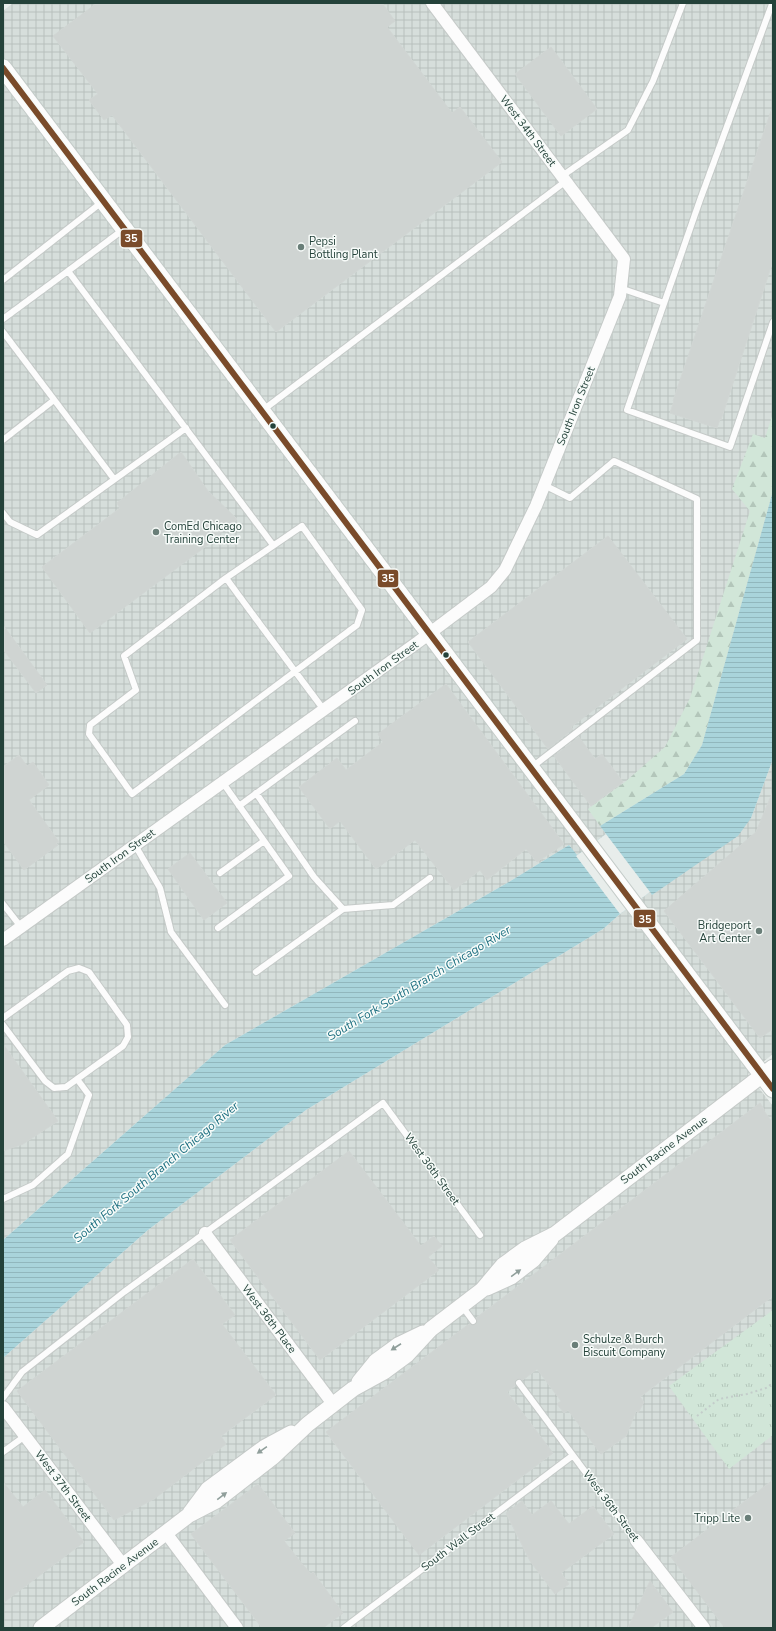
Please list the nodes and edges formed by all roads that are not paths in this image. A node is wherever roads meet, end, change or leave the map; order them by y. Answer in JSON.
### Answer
{"nodes":[{"id":1,"x":432,"y":3,"type":"edge"},
{"id":2,"x":682,"y":3,"type":"edge"},
{"id":3,"x":773,"y":4,"type":"edge"},
{"id":4,"x":3,"y":68,"type":"edge"},
{"id":5,"x":564,"y":179,"type":"junction"},
{"id":6,"x":103,"y":201,"type":"junction"},
{"id":7,"x":124,"y":229,"type":"junction"},
{"id":8,"x":624,"y":259,"type":"joint"},
{"id":9,"x":68,"y":271,"type":"junction"},
{"id":10,"x":3,"y":280,"type":"edge"},
{"id":11,"x":620,"y":288,"type":"junction"},
{"id":12,"x":664,"y":303,"type":"junction"},
{"id":13,"x":3,"y":319,"type":"edge"},
{"id":14,"x":773,"y":322,"type":"edge"},
{"id":15,"x":3,"y":332,"type":"edge"},
{"id":16,"x":54,"y":400,"type":"junction"},
{"id":17,"x":261,"y":411,"type":"junction"},
{"id":18,"x":186,"y":428,"type":"junction"},
{"id":19,"x":3,"y":440,"type":"edge"},
{"id":20,"x":114,"y":479,"type":"junction"},
{"id":21,"x":544,"y":485,"type":"junction"},
{"id":22,"x":3,"y":513,"type":"edge"},
{"id":23,"x":273,"y":545,"type":"junction"},
{"id":24,"x":226,"y":578,"type":"junction"},
{"id":25,"x":429,"y":634,"type":"junction"},
{"id":26,"x":296,"y":672,"type":"junction"},
{"id":27,"x":324,"y":710,"type":"junction"},
{"id":28,"x":355,"y":721,"type":"dead end"},
{"id":29,"x":531,"y":768,"type":"junction"},
{"id":30,"x":223,"y":783,"type":"junction"},
{"id":31,"x":256,"y":794,"type":"junction"},
{"id":32,"x":239,"y":806,"type":"junction"},
{"id":33,"x":264,"y":841,"type":"junction"},
{"id":34,"x":135,"y":845,"type":"junction"},
{"id":35,"x":220,"y":873,"type":"dead end"},
{"id":36,"x":430,"y":878,"type":"dead end"},
{"id":37,"x":3,"y":904,"type":"edge"},
{"id":38,"x":343,"y":909,"type":"junction"},
{"id":39,"x":21,"y":927,"type":"junction"},
{"id":40,"x":218,"y":928,"type":"dead end"},
{"id":41,"x":3,"y":940,"type":"edge"},
{"id":42,"x":256,"y":972,"type":"dead end"},
{"id":43,"x":225,"y":1005,"type":"dead end"},
{"id":44,"x":3,"y":1018,"type":"edge"},
{"id":45,"x":3,"y":1025,"type":"edge"},
{"id":46,"x":768,"y":1071,"type":"edge"},
{"id":47,"x":77,"y":1079,"type":"junction"},
{"id":48,"x":773,"y":1089,"type":"edge"},
{"id":49,"x":3,"y":1199,"type":"edge"},
{"id":50,"x":205,"y":1233,"type":"junction"},
{"id":51,"x":480,"y":1235,"type":"dead end"},
{"id":52,"x":461,"y":1306,"type":"junction"},
{"id":53,"x":473,"y":1321,"type":"dead end"},
{"id":54,"x":518,"y":1383,"type":"dead end"},
{"id":55,"x":3,"y":1398,"type":"edge"},
{"id":56,"x":333,"y":1404,"type":"junction"},
{"id":57,"x":3,"y":1407,"type":"edge"},
{"id":58,"x":25,"y":1436,"type":"junction"},
{"id":59,"x":3,"y":1452,"type":"edge"},
{"id":60,"x":572,"y":1456,"type":"junction"},
{"id":61,"x":166,"y":1532,"type":"junction"},
{"id":62,"x":636,"y":1540,"type":"joint"},
{"id":63,"x":123,"y":1565,"type":"junction"},
{"id":64,"x":41,"y":1628,"type":"edge"},
{"id":65,"x":237,"y":1628,"type":"edge"},
{"id":66,"x":344,"y":1628,"type":"edge"},
{"id":67,"x":704,"y":1628,"type":"edge"}],
"edges":[{"from":1,"to":5,"type":"street","name":"West 34th Street"},
{"from":2,"to":5,"type":"lane"},
{"from":3,"to":12,"type":"lane"},
{"from":4,"to":6,"type":"main road"},
{"from":5,"to":8,"type":"street","name":"West 34th Street"},
{"from":5,"to":17,"type":"lane"},
{"from":6,"to":7,"type":"main road"},
{"from":6,"to":10,"type":"lane"},
{"from":7,"to":9,"type":"lane"},
{"from":7,"to":17,"type":"main road"},
{"from":8,"to":11,"type":"street","name":"South Iron Street"},
{"from":9,"to":13,"type":"lane"},
{"from":9,"to":18,"type":"lane"},
{"from":11,"to":12,"type":"lane"},
{"from":11,"to":21,"type":"street","name":"South Iron Street"},
{"from":12,"to":14,"type":"lane"},
{"from":15,"to":16,"type":"lane"},
{"from":16,"to":19,"type":"lane"},
{"from":16,"to":20,"type":"lane"},
{"from":17,"to":25,"type":"main road"},
{"from":18,"to":20,"type":"lane"},
{"from":18,"to":23,"type":"lane"},
{"from":20,"to":22,"type":"lane"},
{"from":21,"to":25,"type":"street","name":"South Iron Street"},
{"from":21,"to":29,"type":"lane"},
{"from":23,"to":24,"type":"lane"},
{"from":23,"to":26,"type":"lane"},
{"from":24,"to":26,"type":"lane"},
{"from":24,"to":26,"type":"lane"},
{"from":25,"to":27,"type":"street","name":"South Iron Street"},
{"from":25,"to":29,"type":"main road"},
{"from":26,"to":27,"type":"lane"},
{"from":27,"to":30,"type":"street","name":"South Iron Street"},
{"from":28,"to":31,"type":"lane"},
{"from":29,"to":46,"type":"main road"},
{"from":30,"to":32,"type":"lane"},
{"from":30,"to":34,"type":"street","name":"South Iron Street"},
{"from":31,"to":32,"type":"lane"},
{"from":31,"to":38,"type":"lane"},
{"from":32,"to":33,"type":"lane"},
{"from":33,"to":35,"type":"lane"},
{"from":33,"to":40,"type":"lane"},
{"from":34,"to":39,"type":"street","name":"South Iron Street"},
{"from":34,"to":43,"type":"lane"},
{"from":36,"to":38,"type":"lane"},
{"from":37,"to":39,"type":"lane"},
{"from":38,"to":42,"type":"lane"},
{"from":39,"to":41,"type":"street","name":"South Iron Street"},
{"from":44,"to":47,"type":"lane"},
{"from":45,"to":47,"type":"lane"},
{"from":46,"to":48,"type":"main road"},
{"from":46,"to":52,"type":"street","name":"South Racine Avenue"},
{"from":47,"to":49,"type":"lane"},
{"from":50,"to":51,"type":"lane","name":"West 36th Street"},
{"from":50,"to":55,"type":"lane"},
{"from":50,"to":56,"type":"street","name":"West 36th Place"},
{"from":52,"to":53,"type":"lane"},
{"from":52,"to":56,"type":"street","name":"South Racine Avenue"},
{"from":54,"to":60,"type":"lane","name":"West 36th Street"},
{"from":56,"to":61,"type":"street","name":"South Racine Avenue"},
{"from":57,"to":58,"type":"street","name":"West 37th Street"},
{"from":58,"to":59,"type":"lane"},
{"from":58,"to":63,"type":"street","name":"West 37th Street"},
{"from":60,"to":62,"type":"lane","name":"West 36th Street"},
{"from":60,"to":66,"type":"lane","name":"South Wall Street"},
{"from":61,"to":63,"type":"street","name":"South Racine Avenue"},
{"from":61,"to":65,"type":"street"},
{"from":62,"to":67,"type":"street","name":"West 36th Street"},
{"from":63,"to":64,"type":"street","name":"South Racine Avenue"}]}
